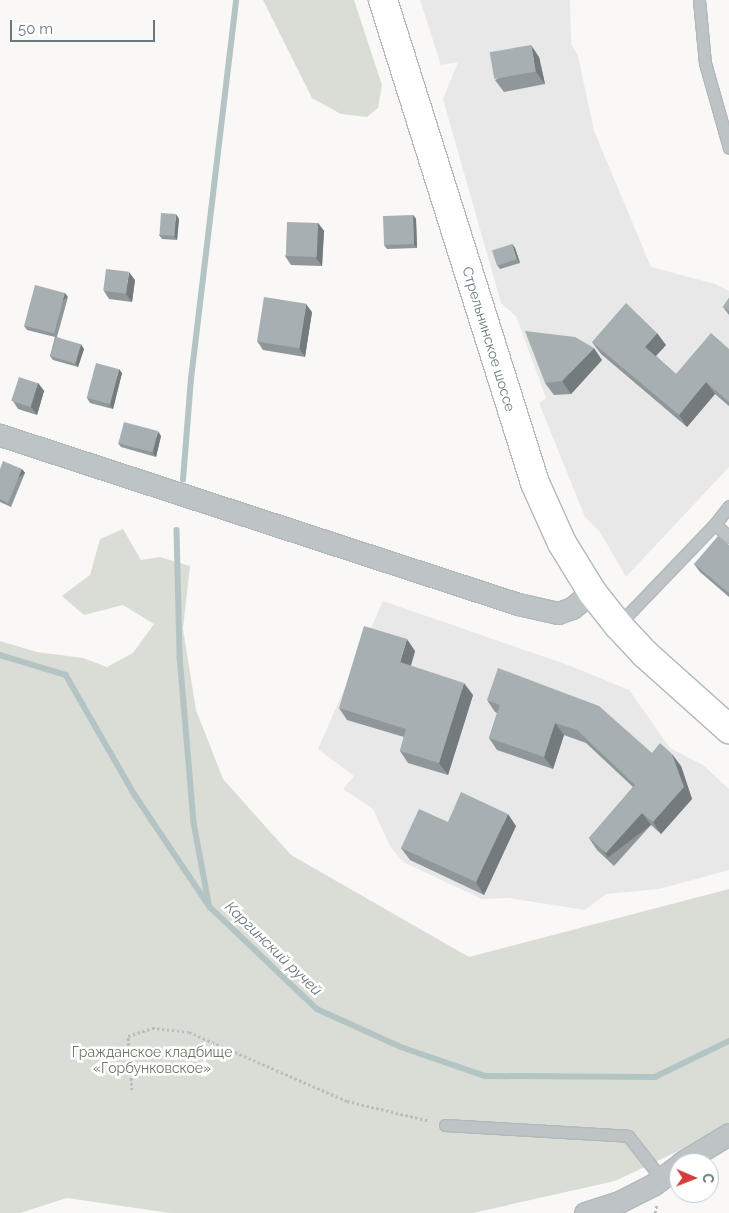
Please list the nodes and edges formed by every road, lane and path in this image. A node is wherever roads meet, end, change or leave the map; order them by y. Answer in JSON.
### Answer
{"nodes":[{"id":1,"x":383,"y":0,"type":"edge"},
{"id":2,"x":699,"y":0,"type":"edge"},
{"id":3,"x":729,"y":148,"type":"edge"},
{"id":4,"x":0,"y":435,"type":"edge"},
{"id":5,"x":729,"y":506,"type":"edge"},
{"id":6,"x":715,"y":524,"type":"junction"},
{"id":7,"x":729,"y":537,"type":"edge"},
{"id":8,"x":592,"y":592,"type":"junction"},
{"id":9,"x":618,"y":625,"type":"junction"},
{"id":10,"x":729,"y":729,"type":"edge"},
{"id":11,"x":132,"y":1090,"type":"dead end"},
{"id":12,"x":445,"y":1125,"type":"joint"},
{"id":13,"x":729,"y":1134,"type":"edge"},
{"id":14,"x":698,"y":1153,"type":"edge"},
{"id":15,"x":669,"y":1172,"type":"edge"},
{"id":16,"x":661,"y":1178,"type":"junction"},
{"id":17,"x":584,"y":1213,"type":"edge"}],
"edges":[{"from":1,"to":8,"type":"main road","name":"Стрельнинское шоссе"},
{"from":2,"to":3,"type":"lane"},
{"from":4,"to":8,"type":"street"},
{"from":5,"to":6,"type":"lane"},
{"from":6,"to":7,"type":"lane"},
{"from":6,"to":9,"type":"lane"},
{"from":8,"to":9,"type":"main road","name":"Стрельнинское шоссе"},
{"from":9,"to":10,"type":"main road","name":"Стрельнинское шоссе"},
{"from":11,"to":12,"type":"path"},
{"from":12,"to":16,"type":"lane"},
{"from":13,"to":14,"type":"street"},
{"from":15,"to":16,"type":"street"},
{"from":16,"to":17,"type":"street"}]}
